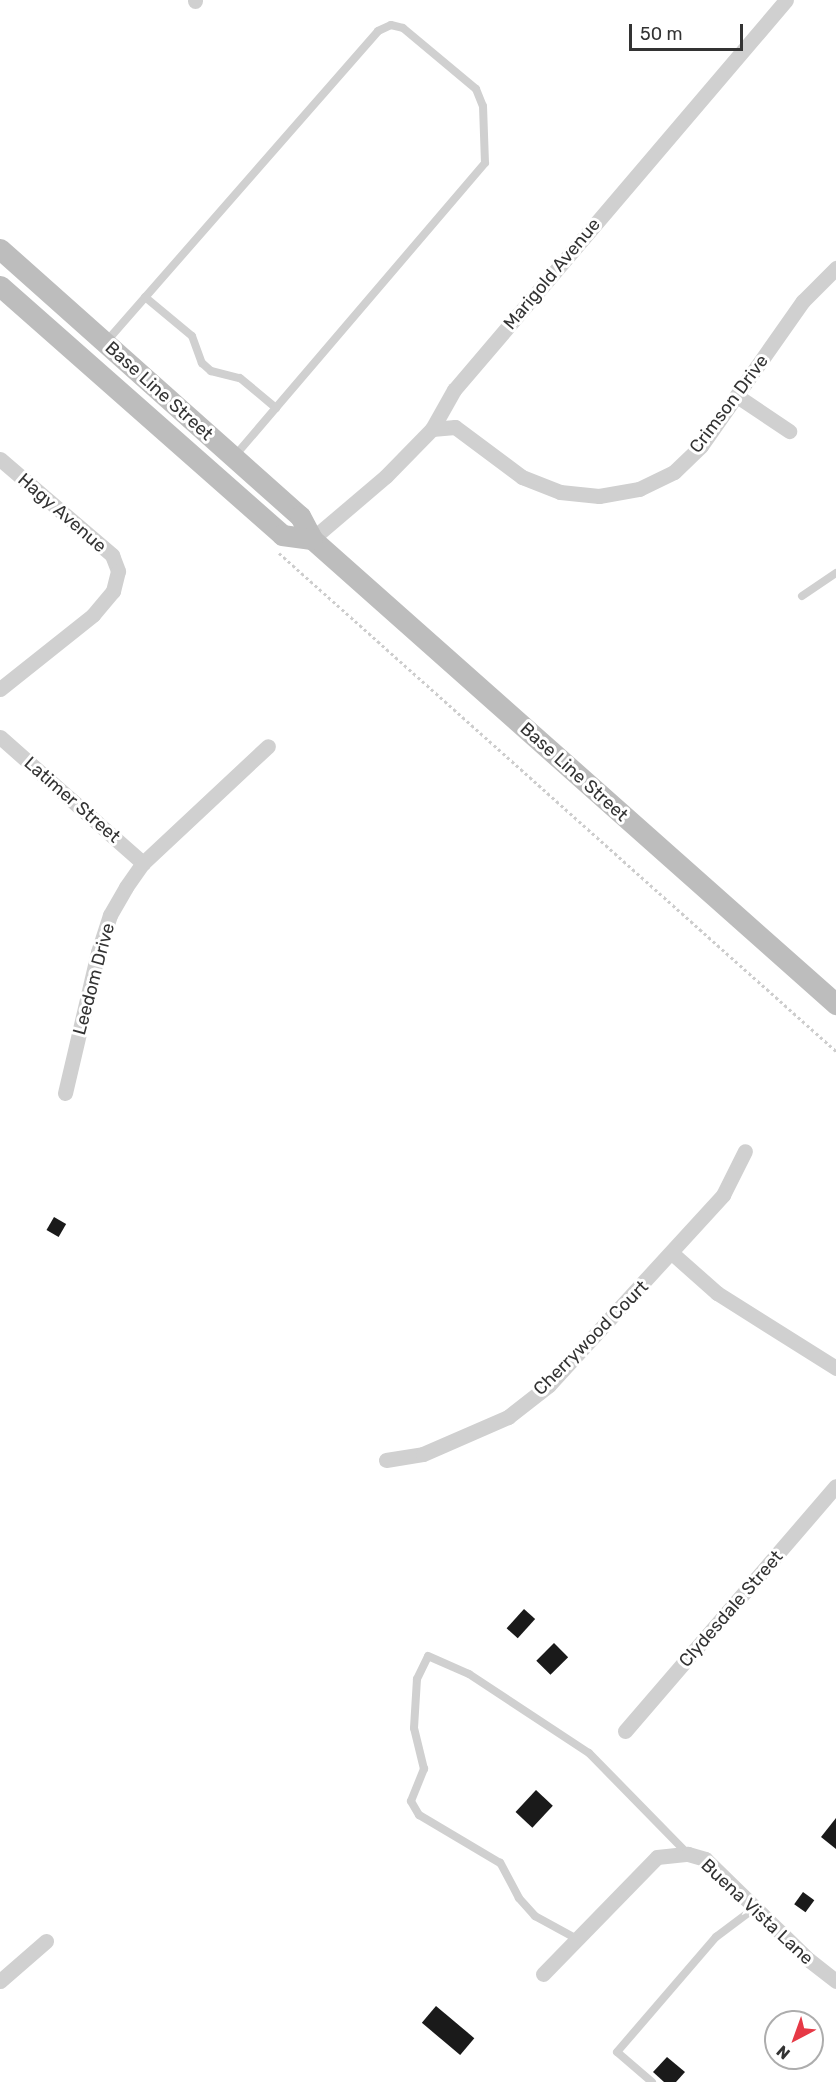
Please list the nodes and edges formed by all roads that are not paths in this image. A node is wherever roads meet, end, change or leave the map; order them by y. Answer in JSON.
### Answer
{"nodes":[{"id":1,"x":786,"y":0,"type":"edge"},
{"id":2,"x":0,"y":249,"type":"edge"},
{"id":3,"x":836,"y":268,"type":"edge"},
{"id":4,"x":1,"y":287,"type":"edge"},
{"id":5,"x":145,"y":297,"type":"junction"},
{"id":6,"x":105,"y":343,"type":"junction"},
{"id":7,"x":737,"y":396,"type":"junction"},
{"id":8,"x":276,"y":408,"type":"junction"},
{"id":9,"x":432,"y":429,"type":"junction"},
{"id":10,"x":789,"y":431,"type":"dead end"},
{"id":11,"x":234,"y":458,"type":"junction"},
{"id":12,"x":0,"y":459,"type":"edge"},
{"id":13,"x":312,"y":539,"type":"junction"},
{"id":14,"x":836,"y":573,"type":"edge"},
{"id":15,"x":802,"y":596,"type":"dead end"},
{"id":16,"x":0,"y":689,"type":"edge"},
{"id":17,"x":0,"y":736,"type":"edge"},
{"id":18,"x":268,"y":746,"type":"dead end"},
{"id":19,"x":143,"y":863,"type":"junction"},
{"id":20,"x":836,"y":1004,"type":"edge"},
{"id":21,"x":65,"y":1093,"type":"dead end"},
{"id":22,"x":745,"y":1151,"type":"dead end"},
{"id":23,"x":673,"y":1254,"type":"junction"},
{"id":24,"x":836,"y":1368,"type":"edge"},
{"id":25,"x":386,"y":1460,"type":"dead end"},
{"id":26,"x":836,"y":1486,"type":"edge"},
{"id":27,"x":625,"y":1731,"type":"dead end"},
{"id":28,"x":688,"y":1854,"type":"junction"},
{"id":29,"x":756,"y":1907,"type":"junction"},
{"id":30,"x":577,"y":1939,"type":"junction"},
{"id":31,"x":46,"y":1941,"type":"dead end"},
{"id":32,"x":543,"y":1974,"type":"dead end"},
{"id":33,"x":0,"y":1981,"type":"edge"},
{"id":34,"x":836,"y":1981,"type":"edge"},
{"id":35,"x":652,"y":2082,"type":"edge"}],
"edges":[{"from":1,"to":9,"type":"street","name":"Marigold Avenue"},
{"from":2,"to":6,"type":"main road","name":"Base Line Street"},
{"from":3,"to":7,"type":"street","name":"Crimson Drive"},
{"from":4,"to":6,"type":"main road"},
{"from":4,"to":13,"type":"main road","name":"Base Line Street"},
{"from":5,"to":6,"type":"lane"},
{"from":5,"to":8,"type":"lane"},
{"from":5,"to":8,"type":"lane"},
{"from":6,"to":11,"type":"main road","name":"Base Line Street"},
{"from":7,"to":9,"type":"street","name":"Crimson Drive"},
{"from":7,"to":10,"type":"street"},
{"from":8,"to":11,"type":"lane"},
{"from":9,"to":13,"type":"street","name":"Marigold Avenue"},
{"from":11,"to":13,"type":"main road","name":"Base Line Street"},
{"from":12,"to":16,"type":"street","name":"Hagy Avenue"},
{"from":13,"to":20,"type":"main road","name":"Base Line Street"},
{"from":14,"to":15,"type":"lane"},
{"from":17,"to":19,"type":"street","name":"Latimer Street"},
{"from":18,"to":19,"type":"street","name":"Leedom Drive"},
{"from":19,"to":21,"type":"street","name":"Leedom Drive"},
{"from":22,"to":23,"type":"street","name":"Cherrywood Court"},
{"from":23,"to":24,"type":"street"},
{"from":23,"to":25,"type":"street","name":"Cherrywood Court"},
{"from":26,"to":27,"type":"street","name":"Clydesdale Street"},
{"from":28,"to":29,"type":"street","name":"Buena Vista Lane"},
{"from":28,"to":30,"type":"street","name":"Buena Vista Lane"},
{"from":28,"to":30,"type":"lane"},
{"from":29,"to":34,"type":"street","name":"Buena Vista Lane"},
{"from":29,"to":35,"type":"lane"},
{"from":30,"to":32,"type":"street","name":"Buena Vista Lane"},
{"from":31,"to":33,"type":"street"}]}
